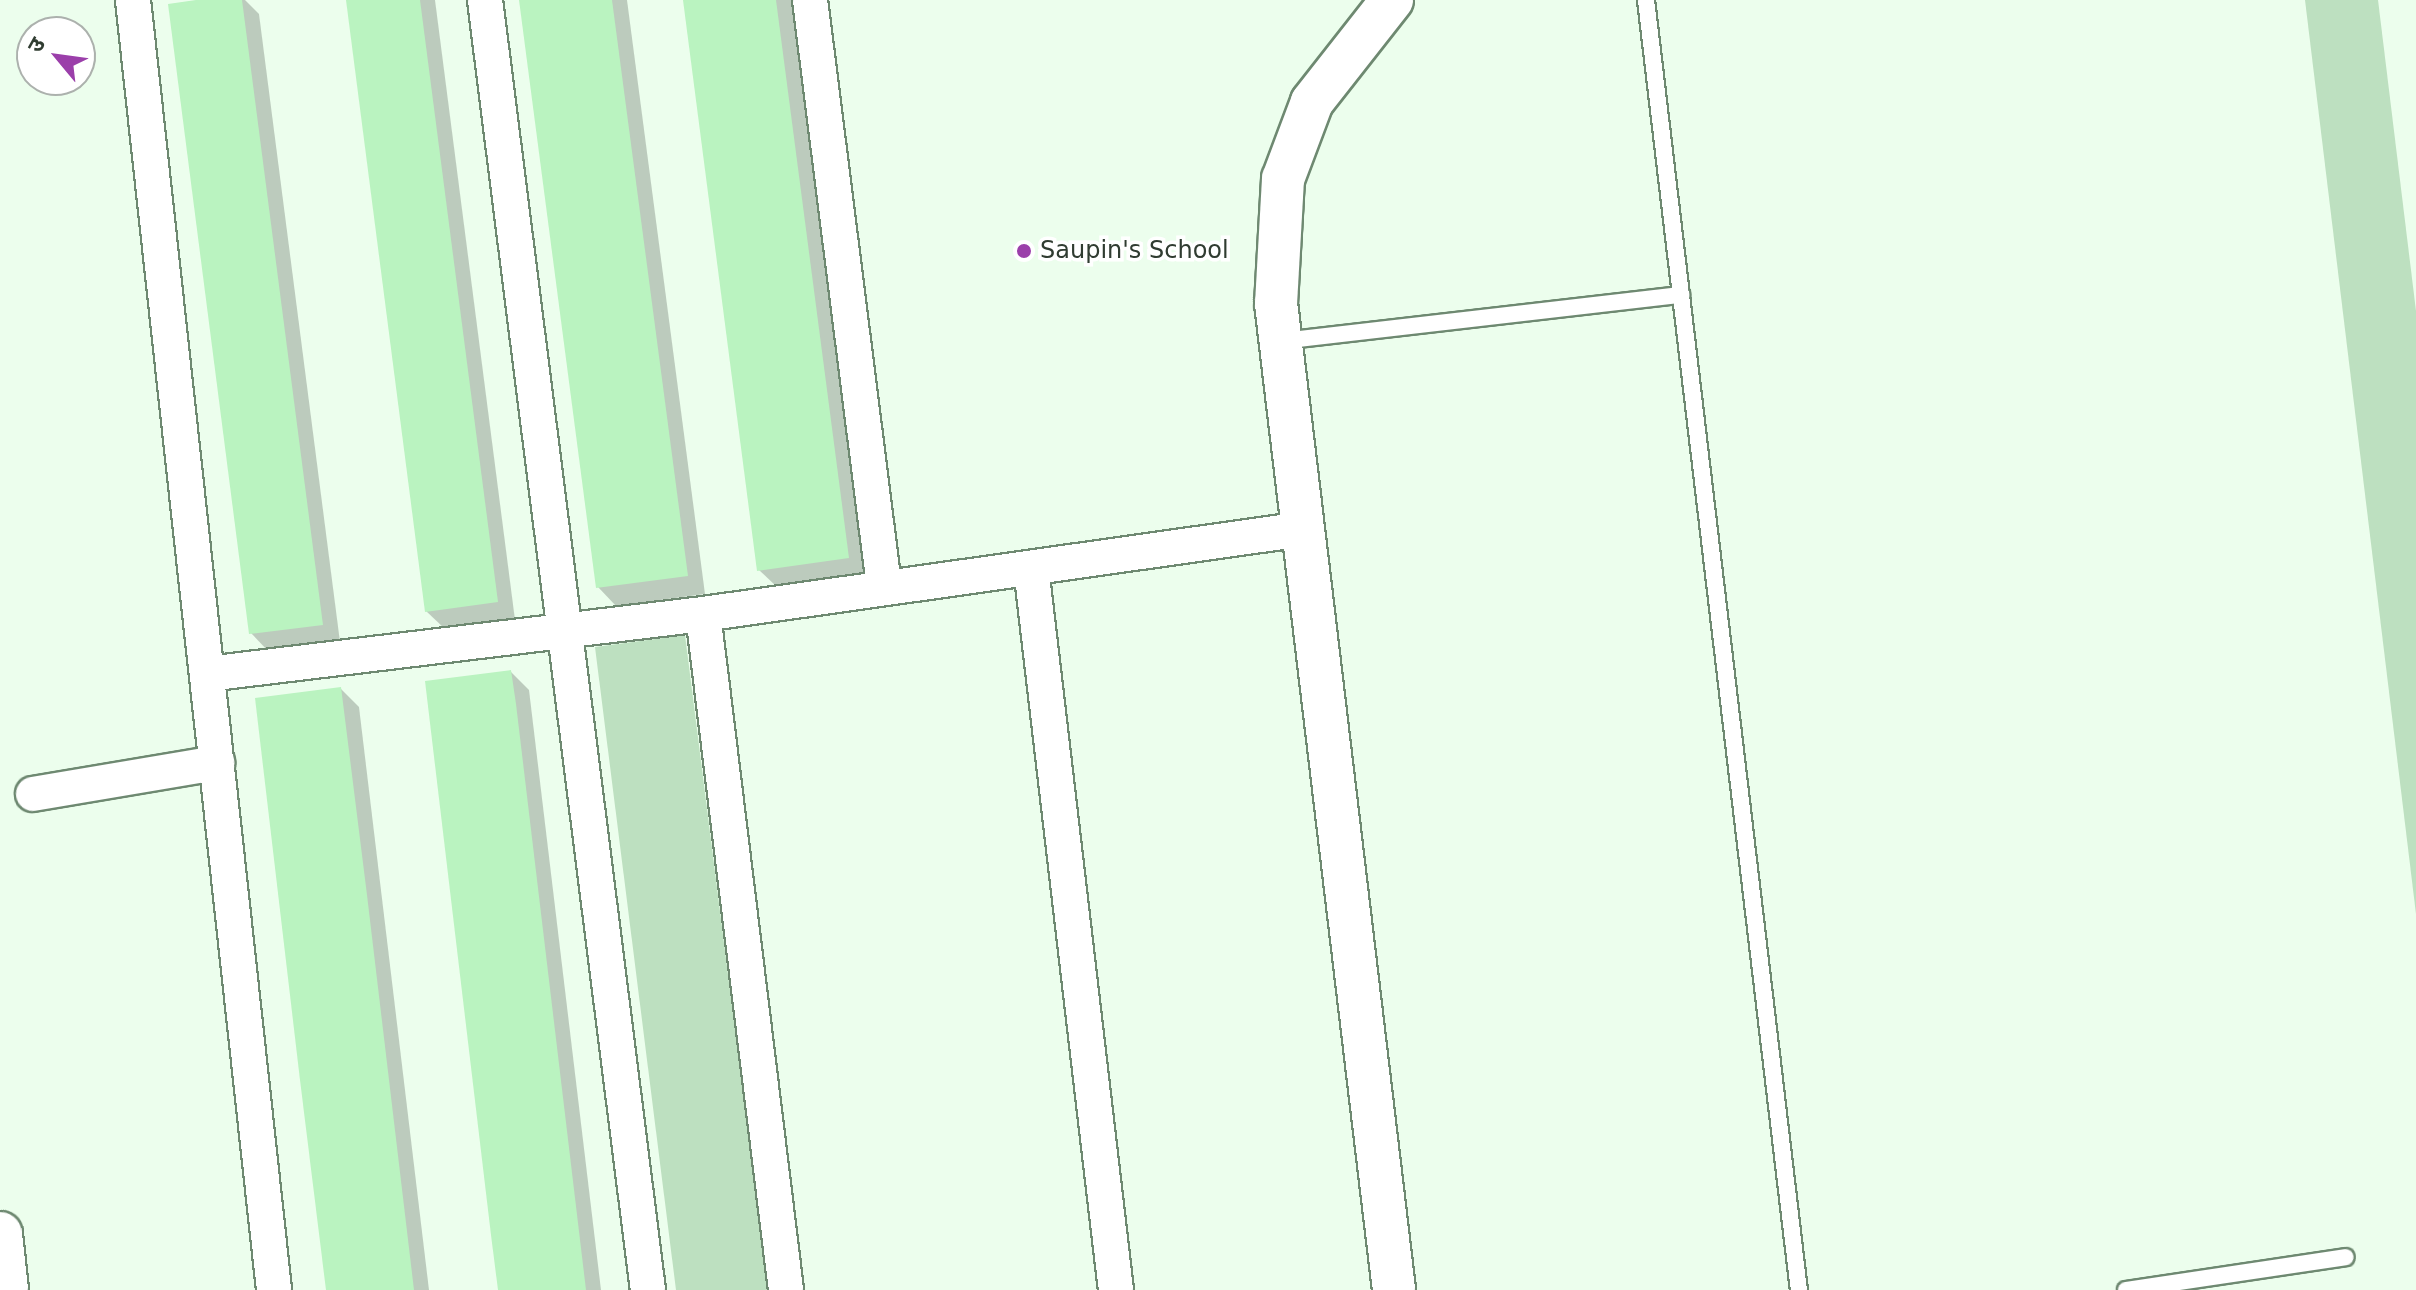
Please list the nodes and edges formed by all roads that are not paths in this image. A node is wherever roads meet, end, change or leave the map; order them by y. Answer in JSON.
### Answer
{"nodes":[{"id":1,"x":133,"y":0,"type":"edge"},
{"id":2,"x":485,"y":0,"type":"edge"},
{"id":3,"x":810,"y":0,"type":"edge"},
{"id":4,"x":1392,"y":0,"type":"edge"},
{"id":5,"x":1646,"y":0,"type":"edge"},
{"id":6,"x":1681,"y":295,"type":"junction"},
{"id":7,"x":1281,"y":341,"type":"junction"},
{"id":8,"x":1303,"y":529,"type":"junction"},
{"id":9,"x":1031,"y":568,"type":"junction"},
{"id":10,"x":884,"y":586,"type":"junction"},
{"id":11,"x":703,"y":614,"type":"junction"},
{"id":12,"x":565,"y":630,"type":"junction"},
{"id":13,"x":207,"y":674,"type":"junction"},
{"id":14,"x":217,"y":763,"type":"junction"},
{"id":15,"x":33,"y":794,"type":"dead end"},
{"id":16,"x":0,"y":1234,"type":"edge"},
{"id":17,"x":2346,"y":1257,"type":"dead end"},
{"id":18,"x":6,"y":1290,"type":"edge"},
{"id":19,"x":274,"y":1290,"type":"edge"},
{"id":20,"x":648,"y":1290,"type":"edge"},
{"id":21,"x":786,"y":1290,"type":"edge"},
{"id":22,"x":1116,"y":1290,"type":"edge"},
{"id":23,"x":1394,"y":1290,"type":"edge"},
{"id":24,"x":1799,"y":1290,"type":"edge"},
{"id":25,"x":2126,"y":1290,"type":"edge"}],
"edges":[{"from":1,"to":13,"type":"street"},
{"from":2,"to":12,"type":"street"},
{"from":3,"to":10,"type":"street"},
{"from":4,"to":7,"type":"street"},
{"from":5,"to":6,"type":"lane"},
{"from":6,"to":7,"type":"lane"},
{"from":6,"to":24,"type":"lane"},
{"from":7,"to":8,"type":"street"},
{"from":8,"to":9,"type":"street"},
{"from":8,"to":23,"type":"street"},
{"from":9,"to":10,"type":"street"},
{"from":9,"to":22,"type":"street"},
{"from":10,"to":11,"type":"street"},
{"from":11,"to":12,"type":"street"},
{"from":11,"to":21,"type":"street"},
{"from":12,"to":13,"type":"street"},
{"from":12,"to":20,"type":"street"},
{"from":13,"to":14,"type":"street"},
{"from":14,"to":15,"type":"street"},
{"from":14,"to":19,"type":"street"},
{"from":16,"to":18,"type":"main road"},
{"from":17,"to":25,"type":"lane"}]}
